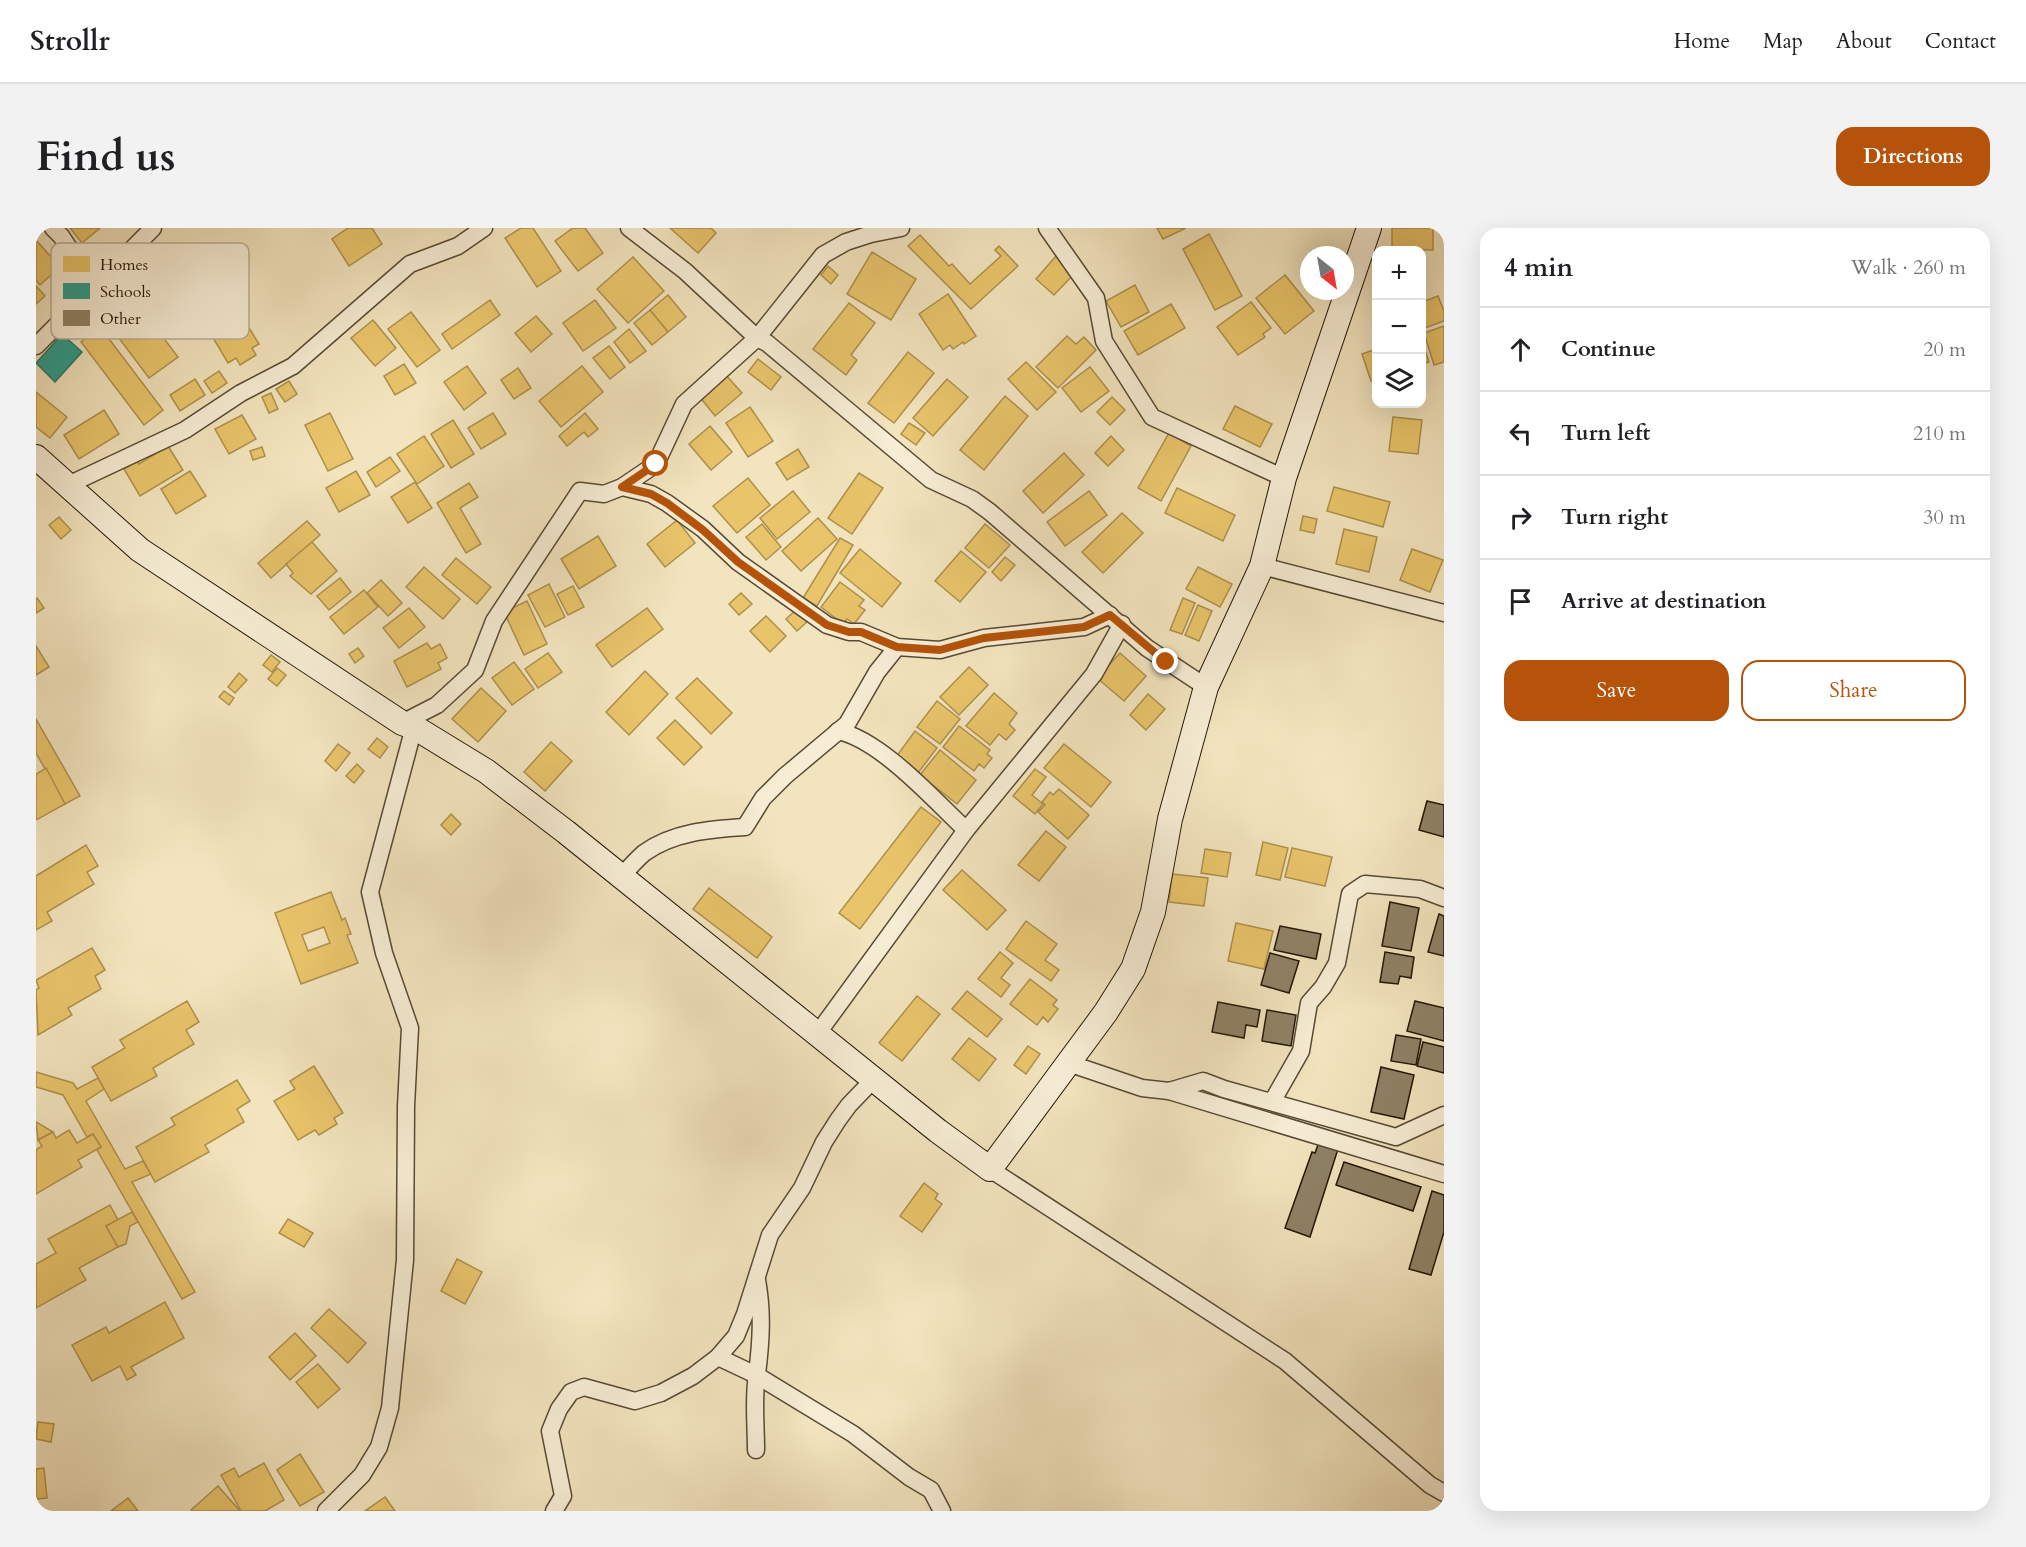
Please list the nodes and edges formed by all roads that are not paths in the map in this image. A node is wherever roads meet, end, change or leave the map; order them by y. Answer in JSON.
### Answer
{"nodes":[{"id":1,"x":53,"y":228,"type":"edge"},
{"id":2,"x":153,"y":228,"type":"edge"},
{"id":3,"x":484,"y":228,"type":"edge"},
{"id":4,"x":629,"y":228,"type":"edge"},
{"id":5,"x":901,"y":228,"type":"edge"},
{"id":6,"x":1047,"y":228,"type":"edge"},
{"id":7,"x":1369,"y":228,"type":"edge"},
{"id":8,"x":66,"y":243,"type":"edge"},
{"id":9,"x":138,"y":243,"type":"edge"},
{"id":10,"x":51,"y":330,"type":"edge"},
{"id":11,"x":757,"y":338,"type":"junction"},
{"id":12,"x":36,"y":346,"type":"edge"},
{"id":13,"x":36,"y":457,"type":"edge"},
{"id":14,"x":1284,"y":478,"type":"junction"},
{"id":15,"x":68,"y":485,"type":"junction"},
{"id":16,"x":622,"y":487,"type":"junction"},
{"id":17,"x":1262,"y":566,"type":"junction"},
{"id":18,"x":1444,"y":613,"type":"edge"},
{"id":19,"x":1116,"y":620,"type":"junction"},
{"id":20,"x":897,"y":647,"type":"junction"},
{"id":21,"x":1206,"y":687,"type":"junction"},
{"id":22,"x":408,"y":725,"type":"junction"},
{"id":23,"x":838,"y":731,"type":"junction"},
{"id":24,"x":966,"y":830,"type":"junction"},
{"id":25,"x":621,"y":877,"type":"junction"},
{"id":26,"x":1444,"y":898,"type":"edge"},
{"id":27,"x":818,"y":1033,"type":"junction"},
{"id":28,"x":1068,"y":1063,"type":"junction"},
{"id":29,"x":874,"y":1078,"type":"junction"},
{"id":30,"x":1169,"y":1091,"type":"junction"},
{"id":31,"x":1272,"y":1102,"type":"junction"},
{"id":32,"x":1444,"y":1115,"type":"edge"},
{"id":33,"x":990,"y":1169,"type":"junction"},
{"id":34,"x":1444,"y":1174,"type":"edge"},
{"id":35,"x":756,"y":1276,"type":"junction"},
{"id":36,"x":718,"y":1357,"type":"junction"},
{"id":37,"x":756,"y":1375,"type":"junction"},
{"id":38,"x":756,"y":1450,"type":"dead end"},
{"id":39,"x":1444,"y":1493,"type":"edge"},
{"id":40,"x":326,"y":1511,"type":"edge"},
{"id":41,"x":554,"y":1511,"type":"edge"},
{"id":42,"x":942,"y":1511,"type":"edge"}],
"edges":[{"from":1,"to":8,"type":"street"},
{"from":2,"to":9,"type":"street"},
{"from":3,"to":15,"type":"street"},
{"from":4,"to":11,"type":"street"},
{"from":5,"to":11,"type":"street"},
{"from":6,"to":14,"type":"street"},
{"from":7,"to":14,"type":"street"},
{"from":10,"to":12,"type":"street"},
{"from":11,"to":16,"type":"street"},
{"from":11,"to":19,"type":"street"},
{"from":13,"to":15,"type":"street"},
{"from":14,"to":17,"type":"street"},
{"from":15,"to":22,"type":"street"},
{"from":16,"to":20,"type":"street"},
{"from":16,"to":22,"type":"street"},
{"from":17,"to":18,"type":"street"},
{"from":17,"to":21,"type":"street"},
{"from":19,"to":20,"type":"street"},
{"from":19,"to":21,"type":"street"},
{"from":19,"to":24,"type":"street"},
{"from":20,"to":23,"type":"street"},
{"from":21,"to":28,"type":"street"},
{"from":22,"to":25,"type":"street"},
{"from":22,"to":40,"type":"street"},
{"from":23,"to":24,"type":"street"},
{"from":23,"to":25,"type":"street"},
{"from":24,"to":27,"type":"street"},
{"from":25,"to":27,"type":"street"},
{"from":26,"to":31,"type":"street"},
{"from":27,"to":29,"type":"street"},
{"from":28,"to":30,"type":"street"},
{"from":28,"to":33,"type":"street"},
{"from":29,"to":33,"type":"street"},
{"from":29,"to":35,"type":"street"},
{"from":30,"to":31,"type":"street"},
{"from":30,"to":34,"type":"street"},
{"from":31,"to":32,"type":"street"},
{"from":33,"to":39,"type":"street"},
{"from":35,"to":36,"type":"street"},
{"from":35,"to":37,"type":"street"},
{"from":36,"to":37,"type":"street"},
{"from":36,"to":41,"type":"street"},
{"from":37,"to":38,"type":"street"},
{"from":37,"to":42,"type":"street"}]}
